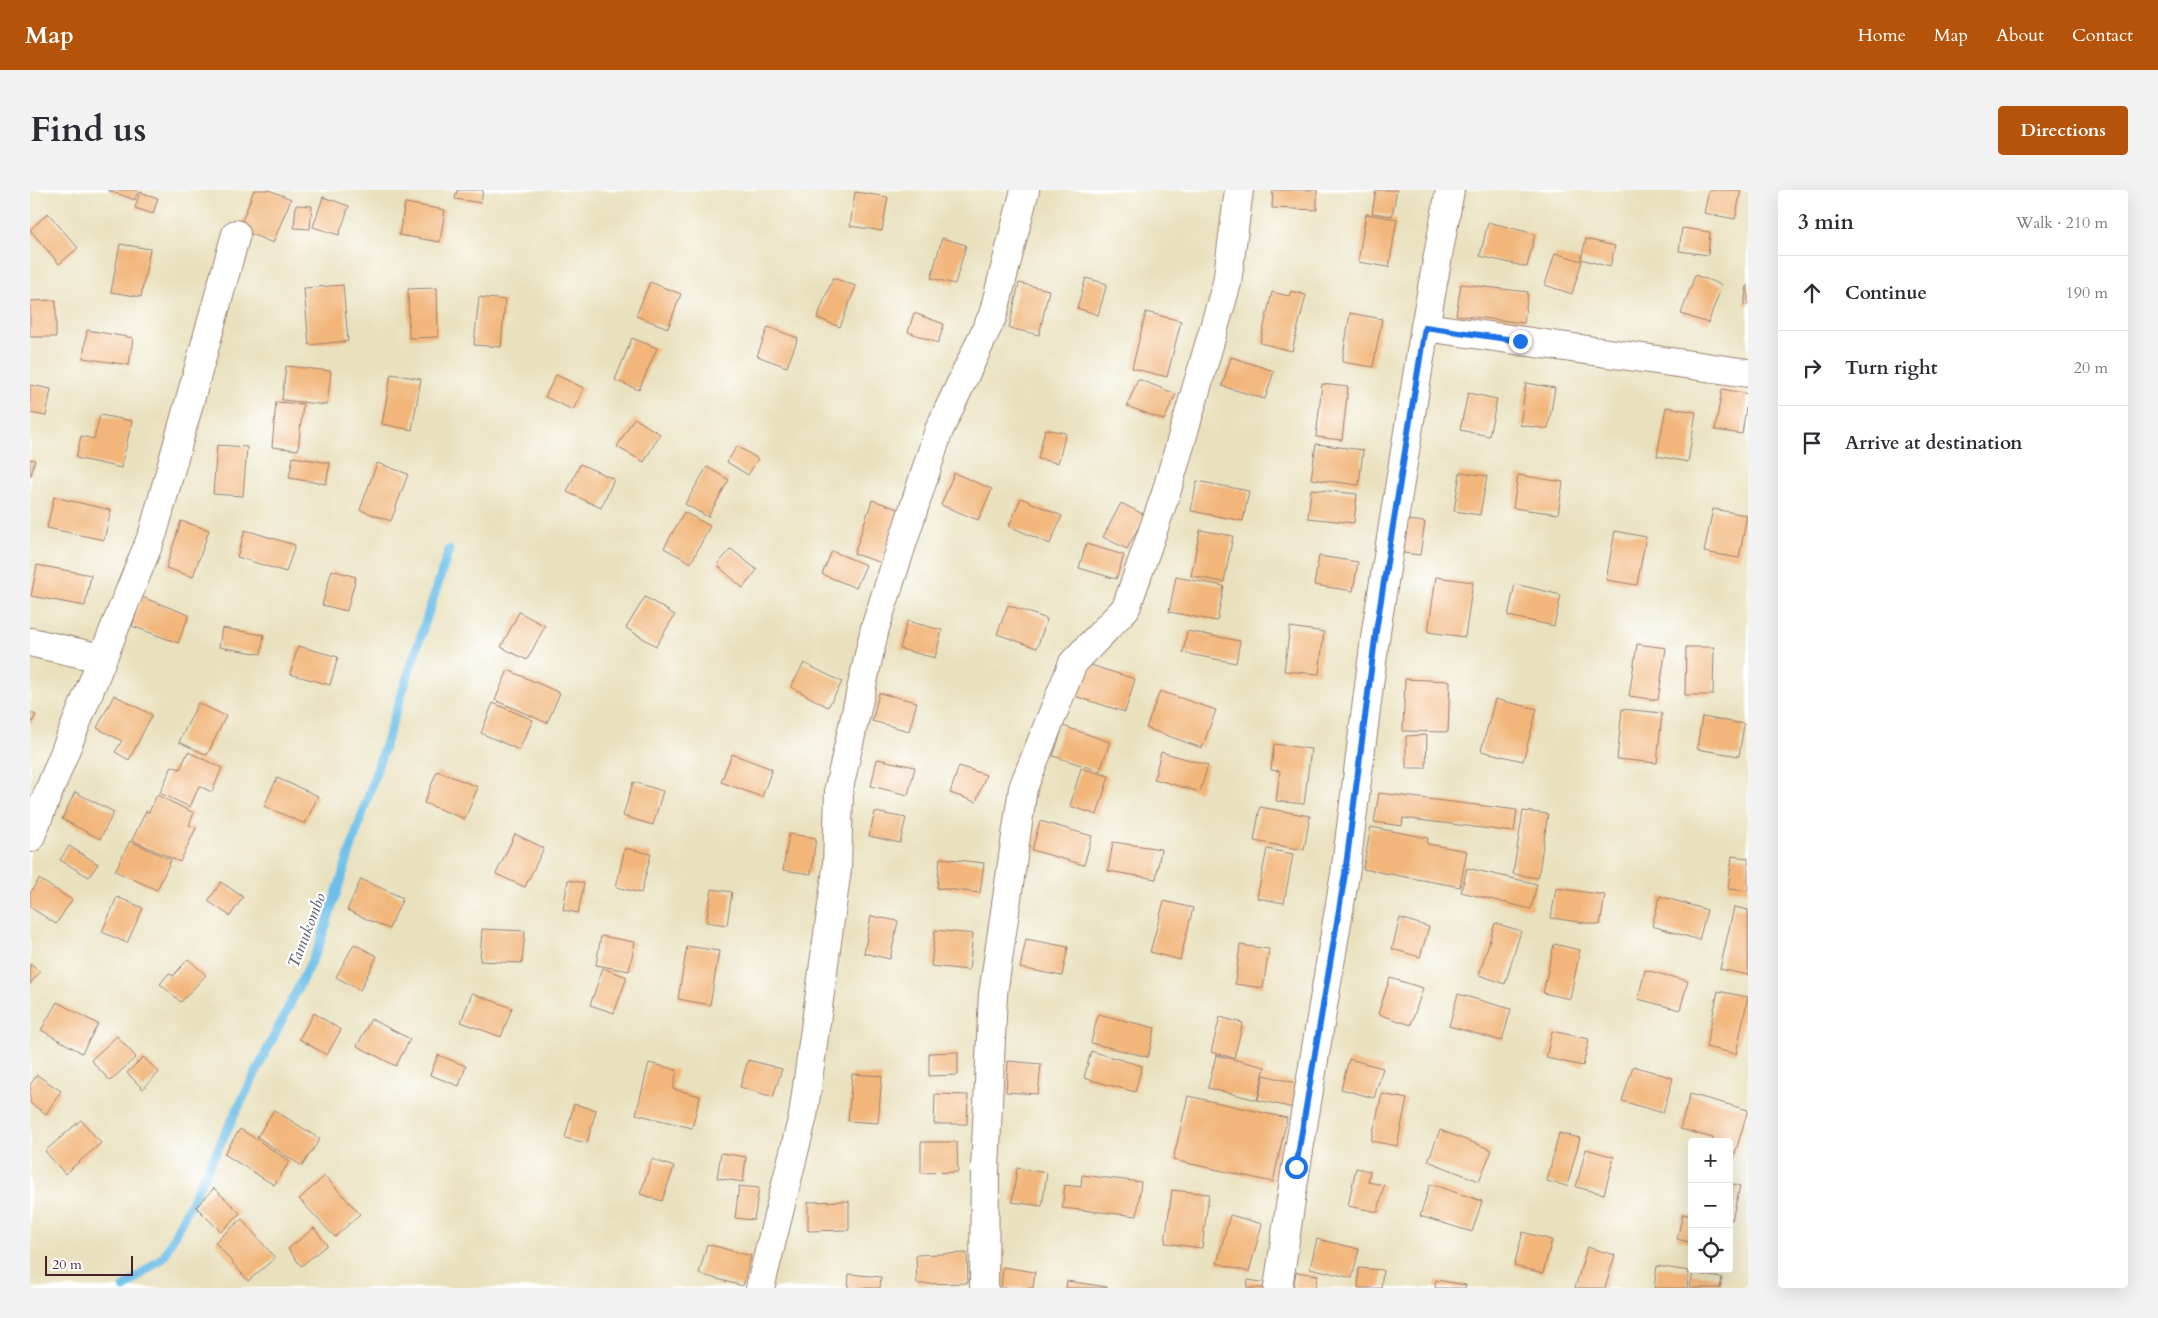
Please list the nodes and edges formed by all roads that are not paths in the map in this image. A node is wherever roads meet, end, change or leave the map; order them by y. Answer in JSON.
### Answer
{"nodes":[{"id":1,"x":1025,"y":190,"type":"edge"},
{"id":2,"x":1239,"y":190,"type":"edge"},
{"id":3,"x":1450,"y":190,"type":"edge"},
{"id":4,"x":236,"y":234,"type":"dead end"},
{"id":5,"x":1425,"y":327,"type":"junction"},
{"id":6,"x":1748,"y":373,"type":"edge"},
{"id":7,"x":30,"y":642,"type":"edge"},
{"id":8,"x":101,"y":658,"type":"junction"},
{"id":9,"x":30,"y":838,"type":"edge"},
{"id":10,"x":760,"y":1288,"type":"edge"},
{"id":11,"x":984,"y":1288,"type":"edge"},
{"id":12,"x":1278,"y":1288,"type":"edge"}],
"edges":[{"from":1,"to":10,"type":"street"},
{"from":2,"to":11,"type":"street"},
{"from":3,"to":5,"type":"street"},
{"from":4,"to":8,"type":"street"},
{"from":5,"to":6,"type":"street"},
{"from":5,"to":12,"type":"street"},
{"from":7,"to":8,"type":"street"},
{"from":8,"to":9,"type":"street"}]}
